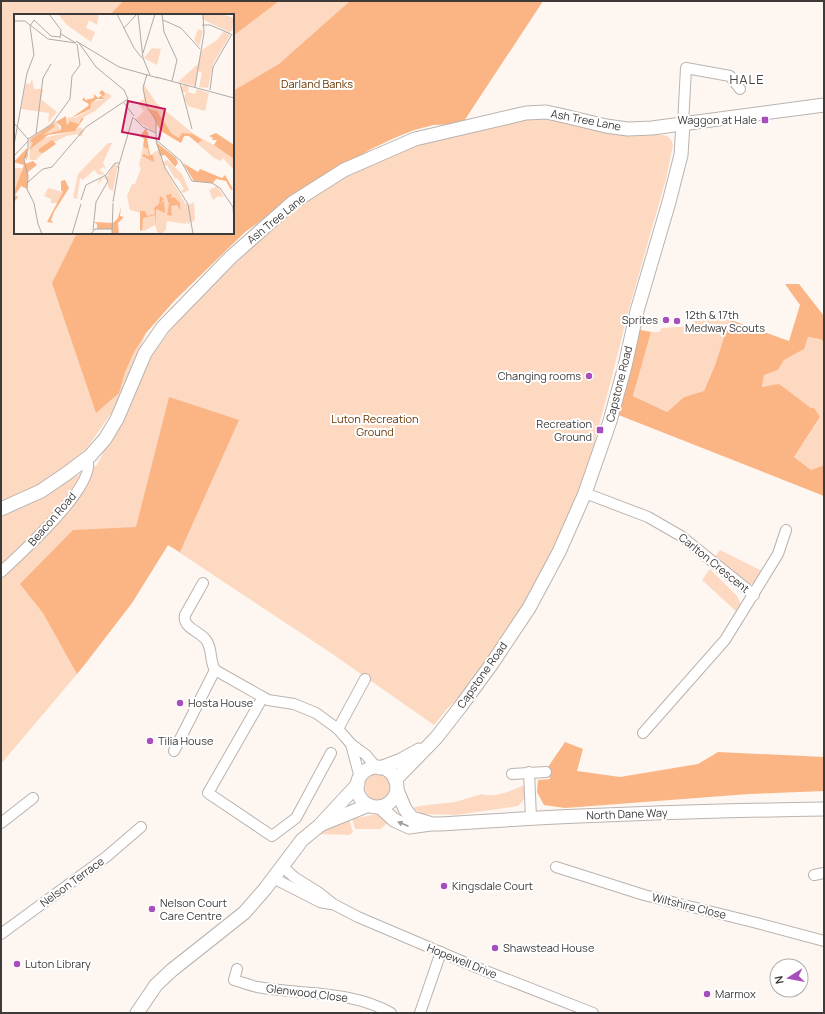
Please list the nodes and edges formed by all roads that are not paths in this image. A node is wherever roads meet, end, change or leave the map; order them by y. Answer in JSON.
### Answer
{"nodes":[{"id":1,"x":740,"y":89,"type":"dead end"},
{"id":2,"x":824,"y":105,"type":"edge"},
{"id":3,"x":683,"y":124,"type":"junction"},
{"id":4,"x":86,"y":459,"type":"junction"},
{"id":5,"x":585,"y":493,"type":"junction"},
{"id":6,"x":1,"y":509,"type":"edge"},
{"id":7,"x":786,"y":530,"type":"dead end"},
{"id":8,"x":1,"y":572,"type":"edge"},
{"id":9,"x":203,"y":584,"type":"dead end"},
{"id":10,"x":754,"y":596,"type":"junction"},
{"id":11,"x":215,"y":670,"type":"junction"},
{"id":12,"x":365,"y":679,"type":"dead end"},
{"id":13,"x":263,"y":698,"type":"junction"},
{"id":14,"x":338,"y":729,"type":"junction"},
{"id":15,"x":643,"y":733,"type":"dead end"},
{"id":16,"x":351,"y":744,"type":"junction"},
{"id":17,"x":429,"y":744,"type":"junction"},
{"id":18,"x":174,"y":751,"type":"dead end"},
{"id":19,"x":331,"y":753,"type":"dead end"},
{"id":20,"x":378,"y":768,"type":"junction"},
{"id":21,"x":529,"y":772,"type":"junction"},
{"id":22,"x":546,"y":772,"type":"dead end"},
{"id":23,"x":512,"y":774,"type":"dead end"},
{"id":24,"x":359,"y":781,"type":"junction"},
{"id":25,"x":396,"y":785,"type":"junction"},
{"id":26,"x":33,"y":798,"type":"dead end"},
{"id":27,"x":375,"y":806,"type":"junction"},
{"id":28,"x":824,"y":808,"type":"edge"},
{"id":29,"x":530,"y":818,"type":"junction"},
{"id":30,"x":1,"y":822,"type":"edge"},
{"id":31,"x":431,"y":824,"type":"junction"},
{"id":32,"x":319,"y":826,"type":"junction"},
{"id":33,"x":141,"y":827,"type":"dead end"},
{"id":34,"x":282,"y":866,"type":"junction"},
{"id":35,"x":556,"y":867,"type":"dead end"},
{"id":36,"x":273,"y":878,"type":"junction"},
{"id":37,"x":333,"y":904,"type":"junction"},
{"id":38,"x":1,"y":934,"type":"edge"},
{"id":39,"x":824,"y":941,"type":"edge"},
{"id":40,"x":441,"y":952,"type":"junction"},
{"id":41,"x":237,"y":969,"type":"dead end"},
{"id":42,"x":137,"y":1013,"type":"edge"},
{"id":43,"x":391,"y":1013,"type":"edge"},
{"id":44,"x":420,"y":1013,"type":"edge"},
{"id":45,"x":593,"y":1013,"type":"edge"}],
"edges":[{"from":1,"to":3,"type":"street"},
{"from":2,"to":3,"type":"street"},
{"from":3,"to":4,"type":"street","name":"Ash Tree Lane"},
{"from":3,"to":5,"type":"street","name":"Capstone Road"},
{"from":4,"to":6,"type":"street","name":"Ash Tree Lane"},
{"from":4,"to":8,"type":"street","name":"Beacon Road"},
{"from":5,"to":10,"type":"street","name":"Carlton Crescent"},
{"from":5,"to":17,"type":"street","name":"Capstone Road"},
{"from":7,"to":10,"type":"street","name":"Carlton Crescent"},
{"from":9,"to":11,"type":"street"},
{"from":10,"to":15,"type":"street","name":"Carlton Crescent"},
{"from":11,"to":13,"type":"street"},
{"from":11,"to":18,"type":"street"},
{"from":12,"to":14,"type":"street"},
{"from":13,"to":14,"type":"street"},
{"from":13,"to":19,"type":"street"},
{"from":14,"to":16,"type":"street"},
{"from":16,"to":20,"type":"street"},
{"from":16,"to":24,"type":"street"},
{"from":17,"to":20,"type":"street","name":"Capstone Road"},
{"from":17,"to":25,"type":"street","name":"Capstone Road"},
{"from":20,"to":24,"type":"street"},
{"from":20,"to":25,"type":"street"},
{"from":21,"to":22,"type":"street"},
{"from":21,"to":23,"type":"street"},
{"from":21,"to":29,"type":"street"},
{"from":24,"to":27,"type":"street"},
{"from":24,"to":32,"type":"street"},
{"from":25,"to":27,"type":"street"},
{"from":25,"to":31,"type":"street","name":"North Dane Way"},
{"from":26,"to":30,"type":"street"},
{"from":31,"to":27,"type":"street","name":"North Dane Way","one_way":true},
{"from":27,"to":32,"type":"street"},
{"from":28,"to":29,"type":"street","name":"North Dane Way"},
{"from":29,"to":31,"type":"street","name":"North Dane Way"},
{"from":32,"to":34,"type":"street"},
{"from":33,"to":38,"type":"street","name":"Nelson Terrace"},
{"from":34,"to":36,"type":"street"},
{"from":34,"to":37,"type":"street","name":"Hopewell Drive"},
{"from":35,"to":39,"type":"street","name":"Wiltshire Close"},
{"from":36,"to":37,"type":"street","name":"Hopewell Drive"},
{"from":36,"to":42,"type":"street"},
{"from":37,"to":40,"type":"street","name":"Hopewell Drive"},
{"from":40,"to":44,"type":"street"},
{"from":40,"to":45,"type":"street","name":"Hopewell Drive"},
{"from":41,"to":43,"type":"street","name":"Glenwood Close"}]}
